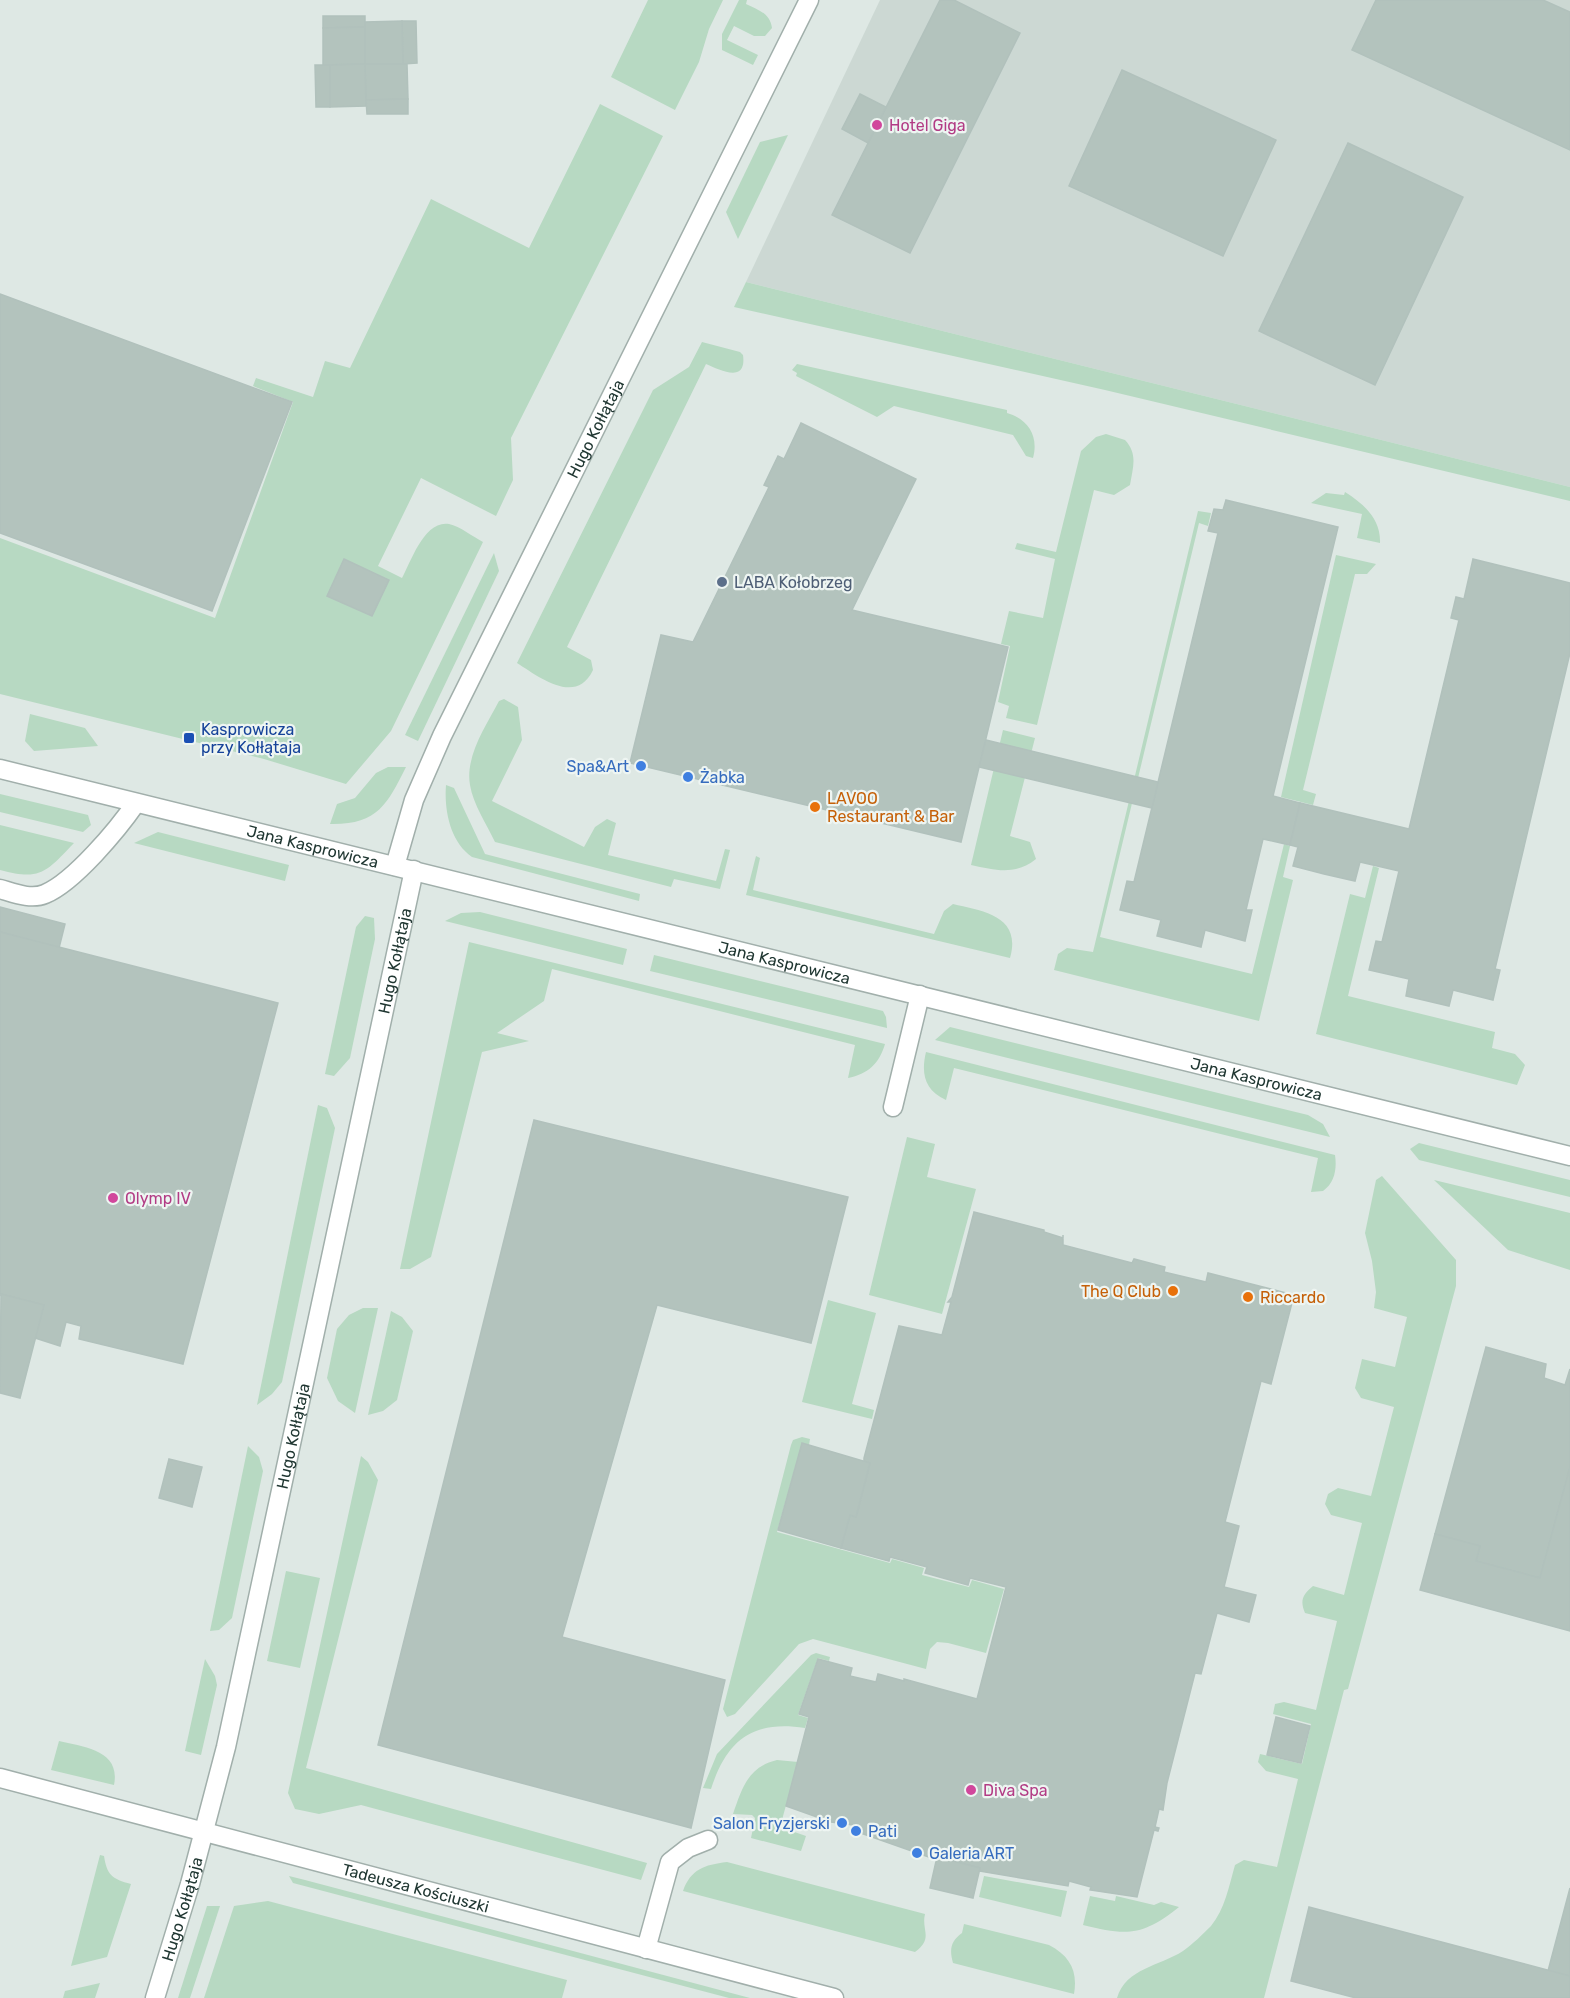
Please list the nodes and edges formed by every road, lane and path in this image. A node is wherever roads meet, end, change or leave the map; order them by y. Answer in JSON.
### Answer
{"nodes":[{"id":1,"x":810,"y":0,"type":"edge"},
{"id":2,"x":0,"y":769,"type":"edge"},
{"id":3,"x":136,"y":803,"type":"junction"},
{"id":4,"x":395,"y":866,"type":"junction"},
{"id":5,"x":414,"y":870,"type":"junction"},
{"id":6,"x":0,"y":889,"type":"edge"},
{"id":7,"x":920,"y":995,"type":"junction"},
{"id":8,"x":893,"y":1107,"type":"dead end"},
{"id":9,"x":1570,"y":1156,"type":"edge"},
{"id":10,"x":0,"y":1778,"type":"edge"},
{"id":11,"x":205,"y":1832,"type":"junction"},
{"id":12,"x":708,"y":1840,"type":"dead end"},
{"id":13,"x":646,"y":1949,"type":"junction"},
{"id":14,"x":767,"y":1990,"type":"edge"},
{"id":15,"x":155,"y":1998,"type":"edge"},
{"id":16,"x":834,"y":1998,"type":"edge"}],
"edges":[{"from":1,"to":4,"type":"street","name":"Hugo Kołłątaja"},
{"from":2,"to":3,"type":"street","name":"Jana Kasprowicza"},
{"from":3,"to":4,"type":"street","name":"Jana Kasprowicza"},
{"from":3,"to":6,"type":"street"},
{"from":4,"to":5,"type":"street","name":"Jana Kasprowicza"},
{"from":5,"to":7,"type":"street","name":"Jana Kasprowicza"},
{"from":5,"to":11,"type":"street","name":"Hugo Kołłątaja"},
{"from":7,"to":8,"type":"street"},
{"from":7,"to":9,"type":"street","name":"Jana Kasprowicza"},
{"from":10,"to":11,"type":"street","name":"Tadeusza Kościuszki"},
{"from":11,"to":13,"type":"street","name":"Tadeusza Kościuszki"},
{"from":11,"to":15,"type":"street","name":"Hugo Kołłątaja"},
{"from":12,"to":13,"type":"street"},
{"from":13,"to":14,"type":"street","name":"Tadeusza Kościuszki"},
{"from":14,"to":16,"type":"street","name":"Tadeusza Kościuszki"}]}
